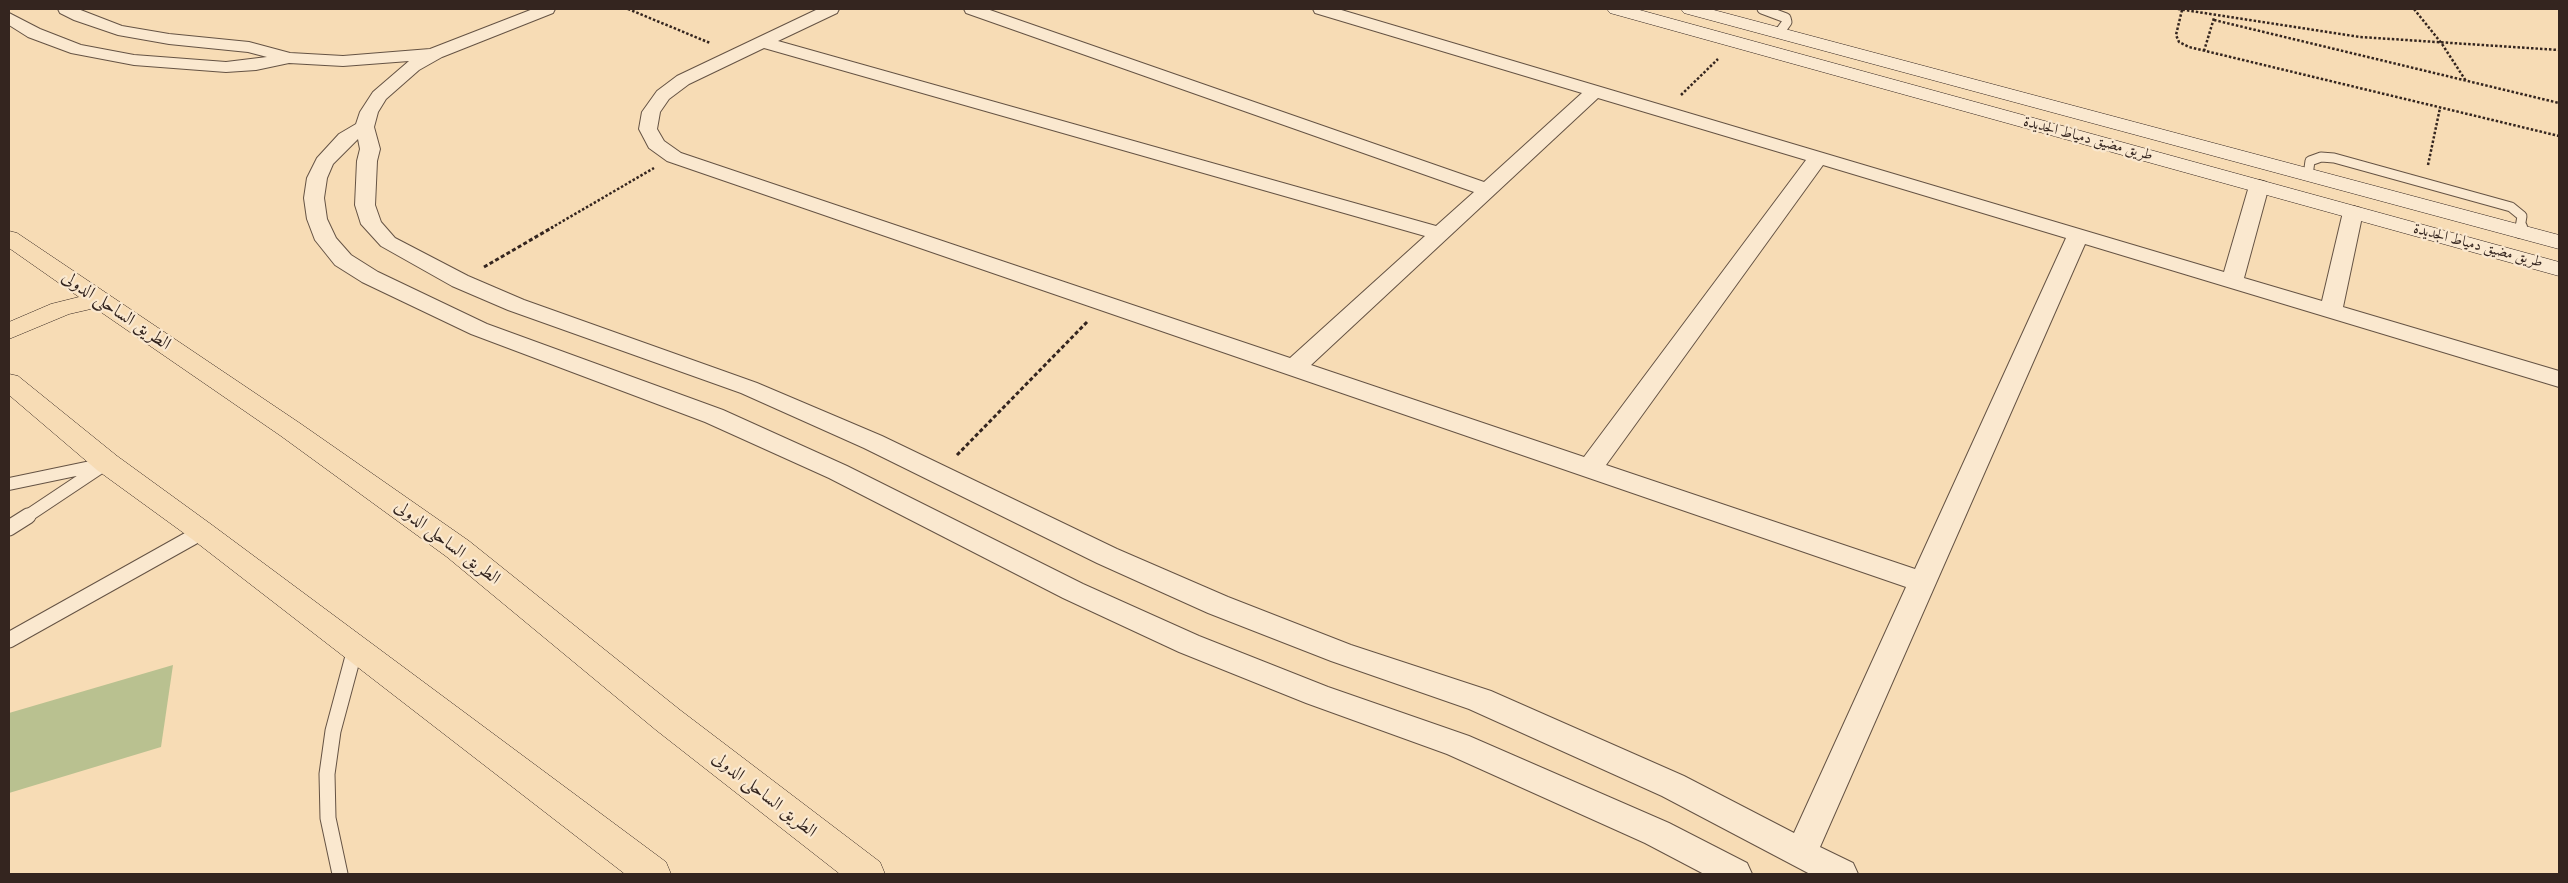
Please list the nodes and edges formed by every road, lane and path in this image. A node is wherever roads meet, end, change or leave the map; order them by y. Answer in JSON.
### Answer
{"nodes":[{"id":1,"x":66,"y":9,"type":"edge"},
{"id":2,"x":547,"y":9,"type":"edge"},
{"id":3,"x":628,"y":9,"type":"edge"},
{"id":4,"x":831,"y":9,"type":"edge"},
{"id":5,"x":972,"y":9,"type":"edge"},
{"id":6,"x":1320,"y":9,"type":"edge"},
{"id":7,"x":1616,"y":9,"type":"edge"},
{"id":8,"x":1690,"y":9,"type":"edge"},
{"id":9,"x":1762,"y":9,"type":"edge"},
{"id":10,"x":2178,"y":9,"type":"edge"},
{"id":11,"x":2414,"y":9,"type":"edge"},
{"id":12,"x":2182,"y":10,"type":"edge"},
{"id":13,"x":2215,"y":16,"type":"junction"},
{"id":14,"x":9,"y":18,"type":"edge"},
{"id":15,"x":2214,"y":20,"type":"junction"},
{"id":16,"x":1779,"y":33,"type":"junction"},
{"id":17,"x":762,"y":42,"type":"junction"},
{"id":18,"x":1735,"y":42,"type":"junction"},
{"id":19,"x":2442,"y":44,"type":"junction"},
{"id":20,"x":2559,"y":50,"type":"edge"},
{"id":21,"x":2204,"y":51,"type":"junction"},
{"id":22,"x":436,"y":53,"type":"junction"},
{"id":23,"x":736,"y":54,"type":"junction"},
{"id":24,"x":288,"y":58,"type":"junction"},
{"id":25,"x":2466,"y":82,"type":"junction"},
{"id":26,"x":1595,"y":91,"type":"junction"},
{"id":27,"x":2559,"y":103,"type":"edge"},
{"id":28,"x":2440,"y":108,"type":"junction"},
{"id":29,"x":1665,"y":112,"type":"junction"},
{"id":30,"x":365,"y":127,"type":"junction"},
{"id":31,"x":2559,"y":136,"type":"edge"},
{"id":32,"x":674,"y":157,"type":"junction"},
{"id":33,"x":1818,"y":158,"type":"junction"},
{"id":34,"x":2308,"y":175,"type":"junction"},
{"id":35,"x":2425,"y":183,"type":"junction"},
{"id":36,"x":2259,"y":186,"type":"junction"},
{"id":37,"x":1488,"y":190,"type":"junction"},
{"id":38,"x":2354,"y":212,"type":"junction"},
{"id":39,"x":2520,"y":232,"type":"junction"},
{"id":40,"x":1440,"y":234,"type":"junction"},
{"id":41,"x":2078,"y":235,"type":"junction"},
{"id":42,"x":9,"y":238,"type":"edge"},
{"id":43,"x":2559,"y":242,"type":"edge"},
{"id":44,"x":2559,"y":268,"type":"edge"},
{"id":45,"x":68,"y":279,"type":"junction"},
{"id":46,"x":460,"y":281,"type":"junction"},
{"id":47,"x":2232,"y":281,"type":"junction"},
{"id":48,"x":99,"y":300,"type":"junction"},
{"id":49,"x":1105,"y":304,"type":"junction"},
{"id":50,"x":2331,"y":311,"type":"junction"},
{"id":51,"x":9,"y":318,"type":"edge"},
{"id":52,"x":9,"y":330,"type":"edge"},
{"id":53,"x":1294,"y":368,"type":"junction"},
{"id":54,"x":2559,"y":379,"type":"edge"},
{"id":55,"x":9,"y":382,"type":"edge"},
{"id":56,"x":107,"y":463,"type":"junction"},
{"id":57,"x":1589,"y":469,"type":"junction"},
{"id":58,"x":939,"y":473,"type":"junction"},
{"id":59,"x":9,"y":484,"type":"edge"},
{"id":60,"x":9,"y":528,"type":"edge"},
{"id":61,"x":202,"y":532,"type":"junction"},
{"id":62,"x":1922,"y":582,"type":"junction"},
{"id":63,"x":10,"y":637,"type":"edge"},
{"id":64,"x":354,"y":649,"type":"junction"},
{"id":65,"x":1801,"y":853,"type":"junction"},
{"id":66,"x":340,"y":874,"type":"edge"},
{"id":67,"x":653,"y":874,"type":"edge"},
{"id":68,"x":867,"y":874,"type":"edge"},
{"id":69,"x":1735,"y":874,"type":"edge"},
{"id":70,"x":1841,"y":874,"type":"edge"}],
"edges":[{"from":1,"to":24,"type":"street"},
{"from":2,"to":22,"type":"street"},
{"from":3,"to":23,"type":"path"},
{"from":4,"to":17,"type":"street"},
{"from":5,"to":37,"type":"street"},
{"from":6,"to":26,"type":"street"},
{"from":7,"to":18,"type":"street","name":"طريق مضيق دمياط الجديدة"},
{"from":8,"to":16,"type":"street","name":"طريق مضيق دمياط الجديدة"},
{"from":9,"to":16,"type":"lane"},
{"from":10,"to":12,"type":"path"},
{"from":11,"to":19,"type":"path"},
{"from":12,"to":13,"type":"path"},
{"from":12,"to":21,"type":"path"},
{"from":13,"to":15,"type":"path"},
{"from":13,"to":19,"type":"path"},
{"from":14,"to":24,"type":"street"},
{"from":15,"to":21,"type":"path"},
{"from":15,"to":25,"type":"path"},
{"from":16,"to":34,"type":"street","name":"طريق مضيق دمياط الجديدة"},
{"from":17,"to":23,"type":"street"},
{"from":17,"to":40,"type":"street"},
{"from":18,"to":29,"type":"path"},
{"from":18,"to":36,"type":"street","name":"طريق مضيق دمياط الجديدة"},
{"from":19,"to":20,"type":"path"},
{"from":19,"to":25,"type":"path"},
{"from":21,"to":28,"type":"path"},
{"from":22,"to":24,"type":"street"},
{"from":22,"to":30,"type":"street"},
{"from":23,"to":32,"type":"street"},
{"from":25,"to":27,"type":"path"},
{"from":26,"to":29,"type":"street"},
{"from":26,"to":37,"type":"street"},
{"from":28,"to":31,"type":"path"},
{"from":28,"to":35,"type":"path"},
{"from":29,"to":33,"type":"street"},
{"from":30,"to":46,"type":"street"},
{"from":30,"to":69,"type":"street"},
{"from":32,"to":46,"type":"path"},
{"from":32,"to":49,"type":"street"},
{"from":33,"to":41,"type":"street"},
{"from":33,"to":57,"type":"street"},
{"from":34,"to":35,"type":"lane"},
{"from":34,"to":39,"type":"street","name":"طريق مضيق دمياط الجديدة"},
{"from":35,"to":39,"type":"lane"},
{"from":36,"to":38,"type":"street","name":"طريق مضيق دمياط الجديدة"},
{"from":36,"to":47,"type":"street"},
{"from":37,"to":40,"type":"street"},
{"from":38,"to":44,"type":"street","name":"طريق مضيق دمياط الجديدة"},
{"from":38,"to":50,"type":"street"},
{"from":39,"to":43,"type":"street","name":"طريق مضيق دمياط الجديدة"},
{"from":40,"to":53,"type":"street"},
{"from":41,"to":47,"type":"street"},
{"from":41,"to":62,"type":"street"},
{"from":42,"to":45,"type":"highway","name":"الطريق الساحلى الدولى"},
{"from":45,"to":48,"type":"highway","name":"الطريق الساحلى الدولى"},
{"from":45,"to":51,"type":"highway"},
{"from":46,"to":58,"type":"street"},
{"from":47,"to":50,"type":"street"},
{"from":48,"to":52,"type":"highway"},
{"from":48,"to":68,"type":"highway","name":"الطريق الساحلى الدولى"},
{"from":49,"to":53,"type":"street"},
{"from":49,"to":58,"type":"path"},
{"from":50,"to":54,"type":"street"},
{"from":53,"to":57,"type":"street"},
{"from":55,"to":56,"type":"highway"},
{"from":56,"to":59,"type":"lane"},
{"from":56,"to":60,"type":"lane"},
{"from":56,"to":61,"type":"highway"},
{"from":57,"to":62,"type":"street"},
{"from":58,"to":65,"type":"street"},
{"from":61,"to":63,"type":"lane"},
{"from":61,"to":64,"type":"highway"},
{"from":62,"to":65,"type":"street"},
{"from":64,"to":66,"type":"lane"},
{"from":64,"to":67,"type":"highway"},
{"from":65,"to":70,"type":"street"}]}
